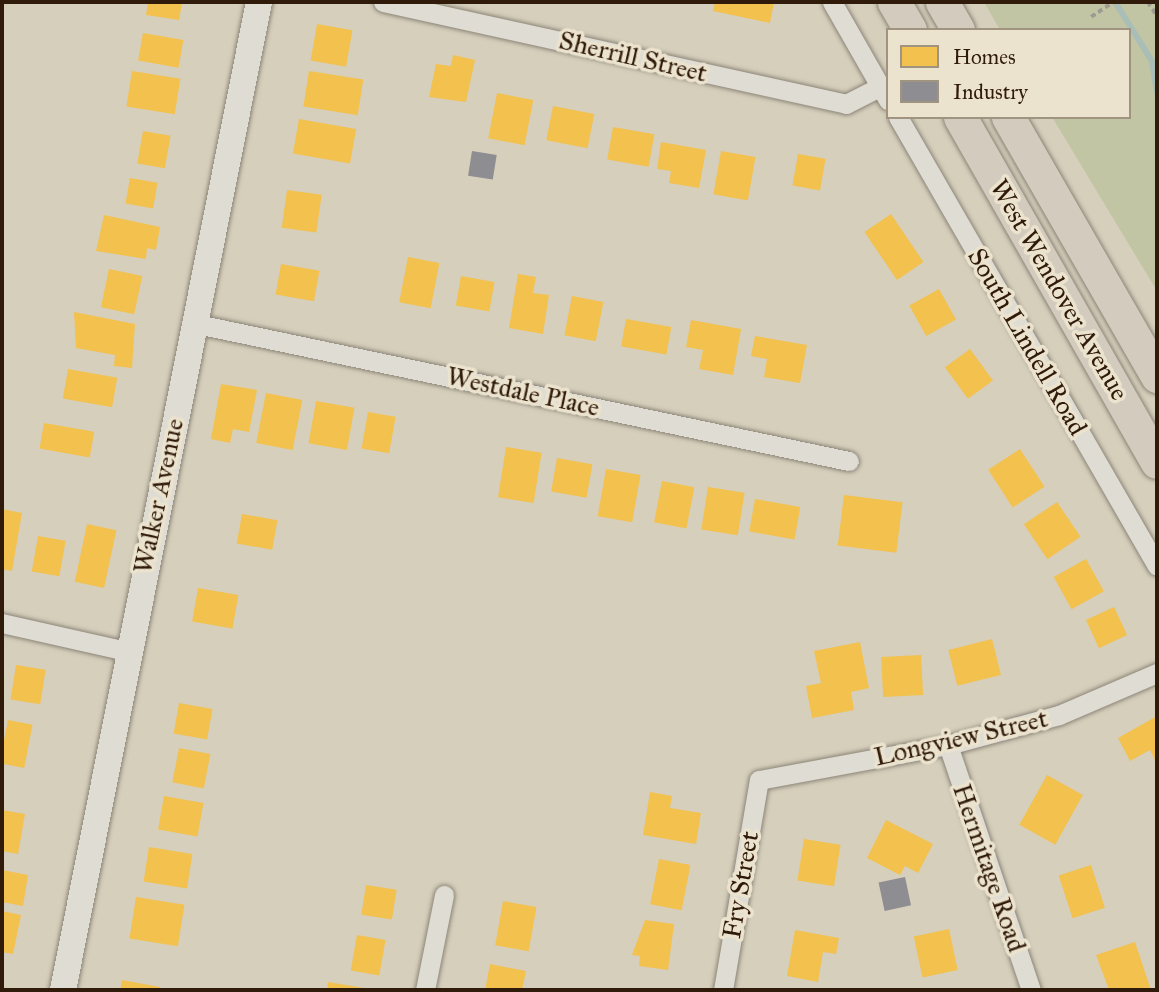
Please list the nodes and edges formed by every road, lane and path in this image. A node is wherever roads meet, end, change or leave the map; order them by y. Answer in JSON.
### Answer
{"nodes":[{"id":1,"x":259,"y":2,"type":"edge"},
{"id":2,"x":383,"y":2,"type":"edge"},
{"id":3,"x":832,"y":2,"type":"edge"},
{"id":4,"x":894,"y":2,"type":"edge"},
{"id":5,"x":942,"y":2,"type":"edge"},
{"id":6,"x":1113,"y":2,"type":"edge"},
{"id":7,"x":1148,"y":2,"type":"edge"},
{"id":8,"x":1157,"y":16,"type":"edge"},
{"id":9,"x":1091,"y":17,"type":"dead end"},
{"id":10,"x":909,"y":28,"type":"edge"},
{"id":11,"x":957,"y":28,"type":"edge"},
{"id":12,"x":884,"y":94,"type":"edge"},
{"id":13,"x":899,"y":119,"type":"edge"},
{"id":14,"x":961,"y":119,"type":"edge"},
{"id":15,"x":1009,"y":119,"type":"edge"},
{"id":16,"x":197,"y":324,"type":"junction"},
{"id":17,"x":1157,"y":376,"type":"edge"},
{"id":18,"x":849,"y":461,"type":"dead end"},
{"id":19,"x":1157,"y":462,"type":"edge"},
{"id":20,"x":1157,"y":566,"type":"edge"},
{"id":21,"x":2,"y":623,"type":"edge"},
{"id":22,"x":126,"y":651,"type":"junction"},
{"id":23,"x":1157,"y":673,"type":"edge"},
{"id":24,"x":948,"y":745,"type":"junction"},
{"id":25,"x":759,"y":780,"type":"joint"},
{"id":26,"x":444,"y":895,"type":"dead end"},
{"id":27,"x":63,"y":990,"type":"edge"},
{"id":28,"x":425,"y":990,"type":"edge"},
{"id":29,"x":723,"y":990,"type":"edge"},
{"id":30,"x":1031,"y":990,"type":"edge"}],
"edges":[{"from":1,"to":16,"type":"street","name":"Walker Avenue"},
{"from":2,"to":12,"type":"street","name":"Sherrill Street"},
{"from":3,"to":12,"type":"street"},
{"from":4,"to":10,"type":"highway"},
{"from":5,"to":11,"type":"highway"},
{"from":6,"to":9,"type":"path"},
{"from":7,"to":8,"type":"path"},
{"from":13,"to":20,"type":"street","name":"South Lindell Road"},
{"from":14,"to":19,"type":"highway","name":"West Wendover Avenue"},
{"from":15,"to":17,"type":"highway","name":"West Wendover Avenue"},
{"from":16,"to":18,"type":"street","name":"Westdale Place"},
{"from":16,"to":22,"type":"street","name":"Walker Avenue"},
{"from":21,"to":22,"type":"street"},
{"from":22,"to":27,"type":"street","name":"Walker Avenue"},
{"from":23,"to":24,"type":"street","name":"Longview Street"},
{"from":24,"to":25,"type":"street","name":"Longview Street"},
{"from":24,"to":30,"type":"street","name":"Hermitage Road"},
{"from":25,"to":29,"type":"street","name":"Fry Street"},
{"from":26,"to":28,"type":"street"}]}
